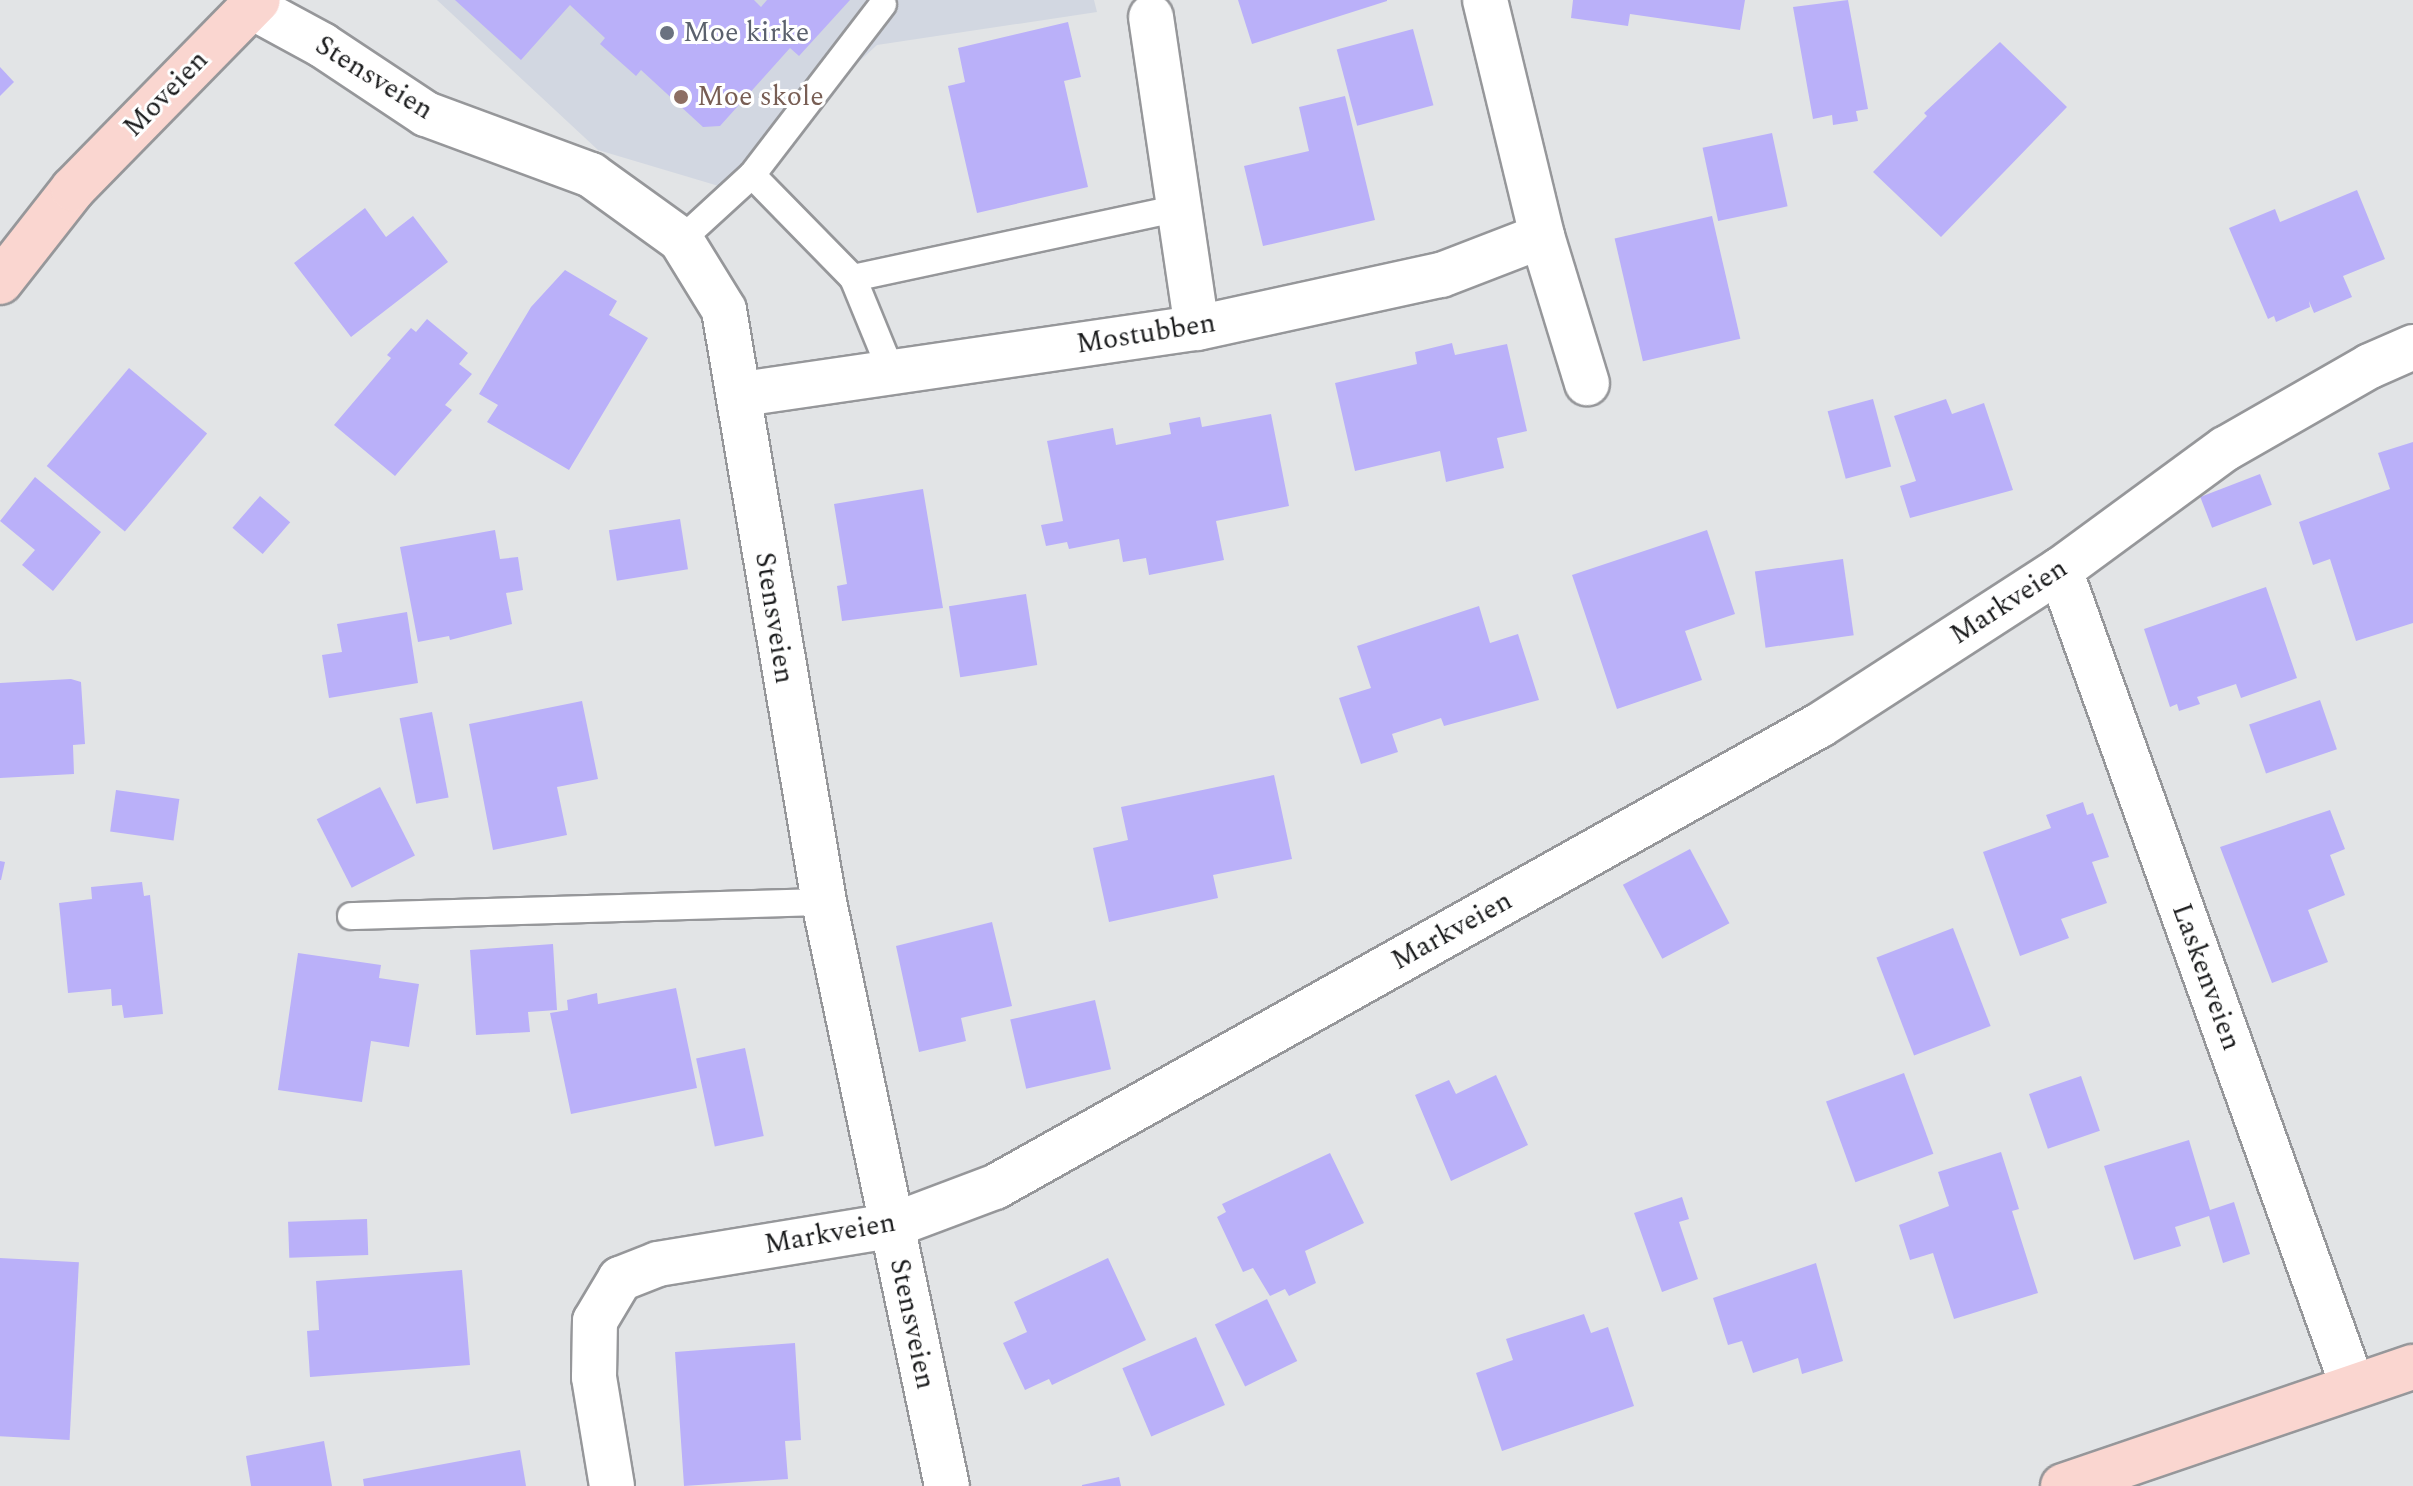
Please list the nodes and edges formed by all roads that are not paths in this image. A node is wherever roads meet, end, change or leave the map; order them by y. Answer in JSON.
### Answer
{"nodes":[{"id":1,"x":1485,"y":0,"type":"edge"},
{"id":2,"x":255,"y":3,"type":"edge"},
{"id":3,"x":883,"y":4,"type":"dead end"},
{"id":4,"x":1151,"y":17,"type":"dead end"},
{"id":5,"x":752,"y":175,"type":"junction"},
{"id":6,"x":73,"y":189,"type":"junction"},
{"id":7,"x":1179,"y":208,"type":"junction"},
{"id":8,"x":0,"y":236,"type":"edge"},
{"id":9,"x":1542,"y":236,"type":"junction"},
{"id":10,"x":681,"y":240,"type":"junction"},
{"id":11,"x":853,"y":278,"type":"junction"},
{"id":12,"x":0,"y":282,"type":"edge"},
{"id":13,"x":1197,"y":328,"type":"junction"},
{"id":14,"x":2413,"y":347,"type":"edge"},
{"id":15,"x":892,"y":373,"type":"junction"},
{"id":16,"x":1587,"y":383,"type":"dead end"},
{"id":17,"x":742,"y":394,"type":"junction"},
{"id":18,"x":2060,"y":570,"type":"junction"},
{"id":19,"x":824,"y":902,"type":"junction"},
{"id":20,"x":351,"y":916,"type":"dead end"},
{"id":21,"x":891,"y":1226,"type":"junction"},
{"id":22,"x":2413,"y":1367,"type":"edge"},
{"id":23,"x":2352,"y":1384,"type":"junction"},
{"id":24,"x":612,"y":1486,"type":"edge"},
{"id":25,"x":947,"y":1486,"type":"edge"},
{"id":26,"x":2063,"y":1486,"type":"edge"}],
"edges":[{"from":1,"to":9,"type":"street"},
{"from":2,"to":6,"type":"street","name":"Moveien"},
{"from":2,"to":10,"type":"street","name":"Stensveien"},
{"from":3,"to":5,"type":"lane"},
{"from":4,"to":7,"type":"street"},
{"from":5,"to":10,"type":"lane"},
{"from":5,"to":11,"type":"lane"},
{"from":6,"to":8,"type":"street","name":"Moveien"},
{"from":6,"to":12,"type":"street","name":"Moveien"},
{"from":7,"to":11,"type":"lane"},
{"from":7,"to":13,"type":"street"},
{"from":9,"to":13,"type":"street","name":"Mostubben"},
{"from":9,"to":16,"type":"street"},
{"from":10,"to":17,"type":"street","name":"Stensveien"},
{"from":11,"to":15,"type":"lane"},
{"from":13,"to":15,"type":"street","name":"Mostubben"},
{"from":14,"to":18,"type":"street","name":"Markveien"},
{"from":15,"to":17,"type":"street","name":"Mostubben"},
{"from":17,"to":19,"type":"street","name":"Stensveien"},
{"from":18,"to":21,"type":"street","name":"Markveien"},
{"from":18,"to":23,"type":"street","name":"Laskenveien"},
{"from":19,"to":20,"type":"lane"},
{"from":19,"to":21,"type":"street","name":"Stensveien"},
{"from":21,"to":24,"type":"street","name":"Markveien"},
{"from":21,"to":25,"type":"street","name":"Stensveien"},
{"from":22,"to":23,"type":"street"},
{"from":23,"to":26,"type":"street"}]}
